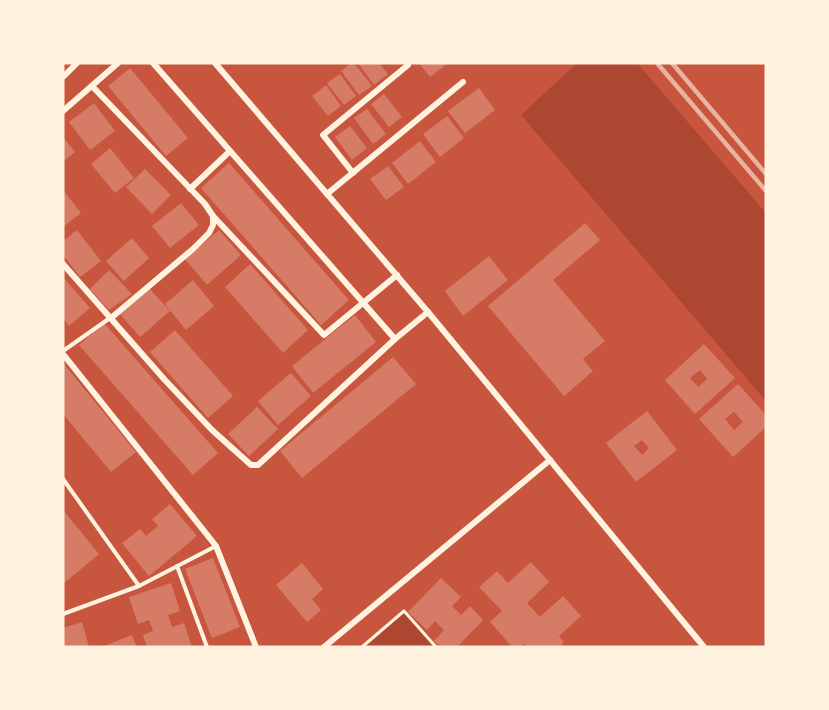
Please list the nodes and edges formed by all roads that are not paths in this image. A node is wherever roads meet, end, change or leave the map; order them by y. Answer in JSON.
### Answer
{"nodes":[{"id":1,"x":77,"y":63,"type":"edge"},
{"id":2,"x":118,"y":63,"type":"edge"},
{"id":3,"x":153,"y":63,"type":"edge"},
{"id":4,"x":215,"y":63,"type":"edge"},
{"id":5,"x":408,"y":65,"type":"dead end"},
{"id":6,"x":65,"y":73,"type":"edge"},
{"id":7,"x":463,"y":82,"type":"dead end"},
{"id":8,"x":92,"y":86,"type":"junction"},
{"id":9,"x":63,"y":111,"type":"edge"},
{"id":10,"x":230,"y":151,"type":"junction"},
{"id":11,"x":353,"y":173,"type":"junction"},
{"id":12,"x":190,"y":189,"type":"junction"},
{"id":13,"x":327,"y":194,"type":"junction"},
{"id":14,"x":213,"y":216,"type":"junction"},
{"id":15,"x":63,"y":264,"type":"edge"},
{"id":16,"x":397,"y":275,"type":"junction"},
{"id":17,"x":364,"y":303,"type":"junction"},
{"id":18,"x":428,"y":312,"type":"junction"},
{"id":19,"x":111,"y":318,"type":"junction"},
{"id":20,"x":395,"y":339,"type":"junction"},
{"id":21,"x":63,"y":352,"type":"edge"},
{"id":22,"x":550,"y":460,"type":"junction"},
{"id":23,"x":63,"y":478,"type":"edge"},
{"id":24,"x":216,"y":546,"type":"junction"},
{"id":25,"x":177,"y":566,"type":"junction"},
{"id":26,"x":139,"y":586,"type":"junction"},
{"id":27,"x":63,"y":615,"type":"edge"},
{"id":28,"x":207,"y":647,"type":"edge"},
{"id":29,"x":256,"y":647,"type":"edge"},
{"id":30,"x":324,"y":647,"type":"edge"},
{"id":31,"x":704,"y":647,"type":"edge"}],
"edges":[{"from":1,"to":6,"type":"street"},
{"from":2,"to":8,"type":"street"},
{"from":3,"to":10,"type":"street"},
{"from":4,"to":13,"type":"street"},
{"from":5,"to":11,"type":"street"},
{"from":7,"to":11,"type":"street"},
{"from":8,"to":9,"type":"street"},
{"from":8,"to":12,"type":"street"},
{"from":10,"to":12,"type":"street"},
{"from":10,"to":17,"type":"street"},
{"from":11,"to":13,"type":"street"},
{"from":12,"to":14,"type":"street"},
{"from":13,"to":16,"type":"street"},
{"from":14,"to":17,"type":"street"},
{"from":14,"to":19,"type":"street"},
{"from":15,"to":19,"type":"street"},
{"from":16,"to":17,"type":"street"},
{"from":16,"to":18,"type":"street"},
{"from":17,"to":20,"type":"street"},
{"from":18,"to":20,"type":"street"},
{"from":18,"to":22,"type":"street"},
{"from":19,"to":20,"type":"street"},
{"from":19,"to":21,"type":"lane"},
{"from":21,"to":24,"type":"street"},
{"from":22,"to":30,"type":"street"},
{"from":22,"to":31,"type":"street"},
{"from":23,"to":26,"type":"lane"},
{"from":24,"to":25,"type":"lane"},
{"from":24,"to":29,"type":"street"},
{"from":25,"to":26,"type":"lane"},
{"from":25,"to":28,"type":"lane"},
{"from":26,"to":27,"type":"lane"}]}
